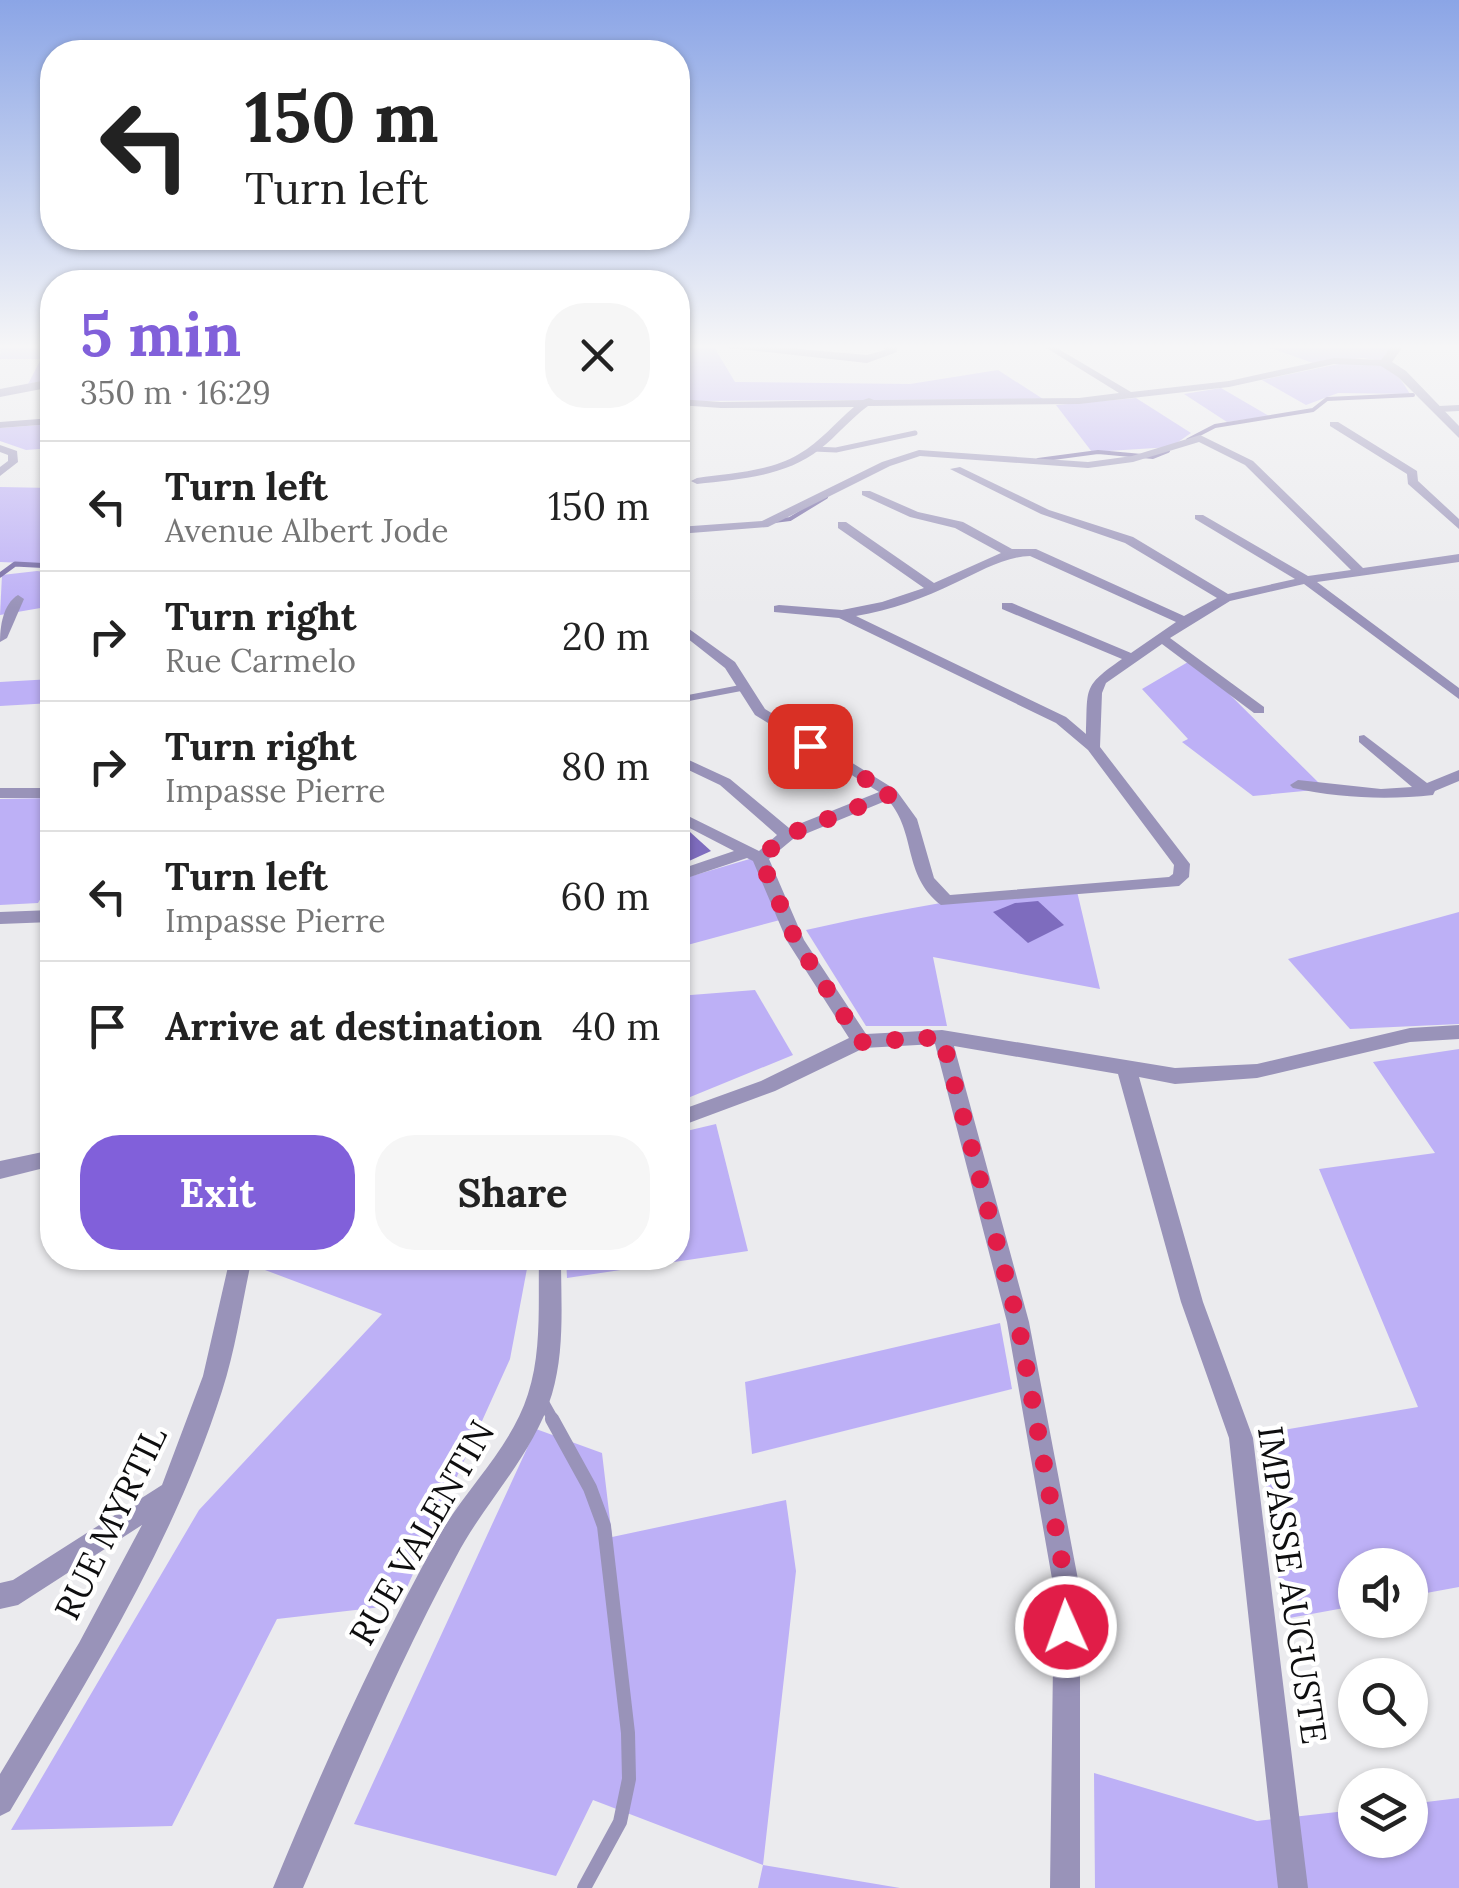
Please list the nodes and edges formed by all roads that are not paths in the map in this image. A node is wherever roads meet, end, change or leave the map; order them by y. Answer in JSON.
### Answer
{"nodes":[{"id":1,"x":831,"y":432,"type":"edge"},
{"id":2,"x":1345,"y":432,"type":"edge"},
{"id":3,"x":915,"y":433,"type":"dead end"},
{"id":4,"x":0,"y":448,"type":"edge"},
{"id":5,"x":814,"y":450,"type":"junction"},
{"id":6,"x":956,"y":470,"type":"dead end"},
{"id":7,"x":0,"y":473,"type":"edge"},
{"id":8,"x":697,"y":481,"type":"dead end"},
{"id":9,"x":866,"y":493,"type":"dead end"},
{"id":10,"x":1199,"y":516,"type":"dead end"},
{"id":11,"x":842,"y":525,"type":"dead end"},
{"id":12,"x":1459,"y":525,"type":"edge"},
{"id":13,"x":690,"y":529,"type":"edge"},
{"id":14,"x":1010,"y":553,"type":"junction"},
{"id":15,"x":1459,"y":558,"type":"edge"},
{"id":16,"x":1359,"y":571,"type":"junction"},
{"id":17,"x":1306,"y":580,"type":"junction"},
{"id":18,"x":934,"y":589,"type":"junction"},
{"id":19,"x":18,"y":598,"type":"dead end"},
{"id":20,"x":1226,"y":598,"type":"junction"},
{"id":21,"x":1007,"y":606,"type":"dead end"},
{"id":22,"x":779,"y":609,"type":"dead end"},
{"id":23,"x":842,"y":614,"type":"junction"},
{"id":24,"x":1184,"y":621,"type":"junction"},
{"id":25,"x":690,"y":634,"type":"edge"},
{"id":26,"x":1161,"y":637,"type":"junction"},
{"id":27,"x":0,"y":638,"type":"edge"},
{"id":28,"x":1132,"y":658,"type":"junction"},
{"id":29,"x":746,"y":687,"type":"junction"},
{"id":30,"x":1459,"y":695,"type":"edge"},
{"id":31,"x":690,"y":698,"type":"edge"},
{"id":32,"x":1260,"y":710,"type":"dead end"},
{"id":33,"x":1364,"y":739,"type":"dead end"},
{"id":34,"x":1093,"y":748,"type":"junction"},
{"id":35,"x":690,"y":765,"type":"edge"},
{"id":36,"x":1459,"y":775,"type":"edge"},
{"id":37,"x":1298,"y":785,"type":"dead end"},
{"id":38,"x":1428,"y":792,"type":"junction"},
{"id":39,"x":0,"y":793,"type":"edge"},
{"id":40,"x":40,"y":793,"type":"edge"},
{"id":41,"x":891,"y":794,"type":"junction"},
{"id":42,"x":690,"y":822,"type":"edge"},
{"id":43,"x":787,"y":835,"type":"junction"},
{"id":44,"x":754,"y":855,"type":"junction"},
{"id":45,"x":690,"y":873,"type":"edge"},
{"id":46,"x":40,"y":916,"type":"edge"},
{"id":47,"x":0,"y":918,"type":"edge"},
{"id":48,"x":1459,"y":1032,"type":"edge"},
{"id":49,"x":942,"y":1037,"type":"junction"},
{"id":50,"x":861,"y":1042,"type":"junction"},
{"id":51,"x":1126,"y":1066,"type":"junction"},
{"id":52,"x":690,"y":1114,"type":"edge"},
{"id":53,"x":40,"y":1161,"type":"edge"},
{"id":54,"x":0,"y":1170,"type":"edge"},
{"id":55,"x":238,"y":1270,"type":"edge"},
{"id":56,"x":550,"y":1270,"type":"edge"},
{"id":57,"x":540,"y":1396,"type":"junction"},
{"id":58,"x":169,"y":1493,"type":"junction"},
{"id":59,"x":0,"y":1596,"type":"edge"},
{"id":60,"x":0,"y":1801,"type":"edge"},
{"id":61,"x":288,"y":1888,"type":"edge"},
{"id":62,"x":584,"y":1888,"type":"edge"},
{"id":63,"x":1066,"y":1888,"type":"edge"},
{"id":64,"x":1293,"y":1888,"type":"edge"}],
"edges":[{"from":1,"to":5,"type":"street"},
{"from":2,"to":12,"type":"street"},
{"from":3,"to":5,"type":"lane"},
{"from":4,"to":7,"type":"street"},
{"from":5,"to":8,"type":"street"},
{"from":6,"to":20,"type":"street"},
{"from":9,"to":14,"type":"street"},
{"from":10,"to":17,"type":"street"},
{"from":11,"to":18,"type":"street"},
{"from":13,"to":16,"type":"street"},
{"from":14,"to":18,"type":"street"},
{"from":14,"to":24,"type":"street"},
{"from":15,"to":16,"type":"street"},
{"from":16,"to":17,"type":"street"},
{"from":17,"to":20,"type":"street"},
{"from":17,"to":30,"type":"street"},
{"from":18,"to":23,"type":"street"},
{"from":19,"to":27,"type":"street"},
{"from":20,"to":24,"type":"street"},
{"from":21,"to":28,"type":"street"},
{"from":22,"to":23,"type":"street"},
{"from":23,"to":34,"type":"street"},
{"from":24,"to":26,"type":"street"},
{"from":25,"to":29,"type":"street"},
{"from":26,"to":28,"type":"street"},
{"from":26,"to":32,"type":"street"},
{"from":28,"to":34,"type":"street"},
{"from":29,"to":31,"type":"lane"},
{"from":29,"to":41,"type":"street"},
{"from":33,"to":38,"type":"street"},
{"from":34,"to":41,"type":"street"},
{"from":35,"to":43,"type":"street"},
{"from":36,"to":38,"type":"street"},
{"from":37,"to":38,"type":"street"},
{"from":39,"to":40,"type":"street"},
{"from":41,"to":43,"type":"street"},
{"from":42,"to":44,"type":"street"},
{"from":43,"to":44,"type":"street"},
{"from":44,"to":45,"type":"street"},
{"from":44,"to":50,"type":"street"},
{"from":46,"to":47,"type":"street"},
{"from":48,"to":51,"type":"street"},
{"from":49,"to":50,"type":"street"},
{"from":49,"to":51,"type":"street"},
{"from":49,"to":63,"type":"street"},
{"from":50,"to":52,"type":"street"},
{"from":51,"to":64,"type":"street","name":"IMPASSE AUGUSTE"},
{"from":53,"to":54,"type":"street"},
{"from":55,"to":58,"type":"street","name":"RUE MYRTIL"},
{"from":56,"to":57,"type":"street","name":"RUE VALENTIN"},
{"from":57,"to":61,"type":"street","name":"RUE VALENTIN"},
{"from":57,"to":62,"type":"lane"},
{"from":58,"to":59,"type":"street"},
{"from":58,"to":60,"type":"street","name":"RUE MYRTIL"}]}
